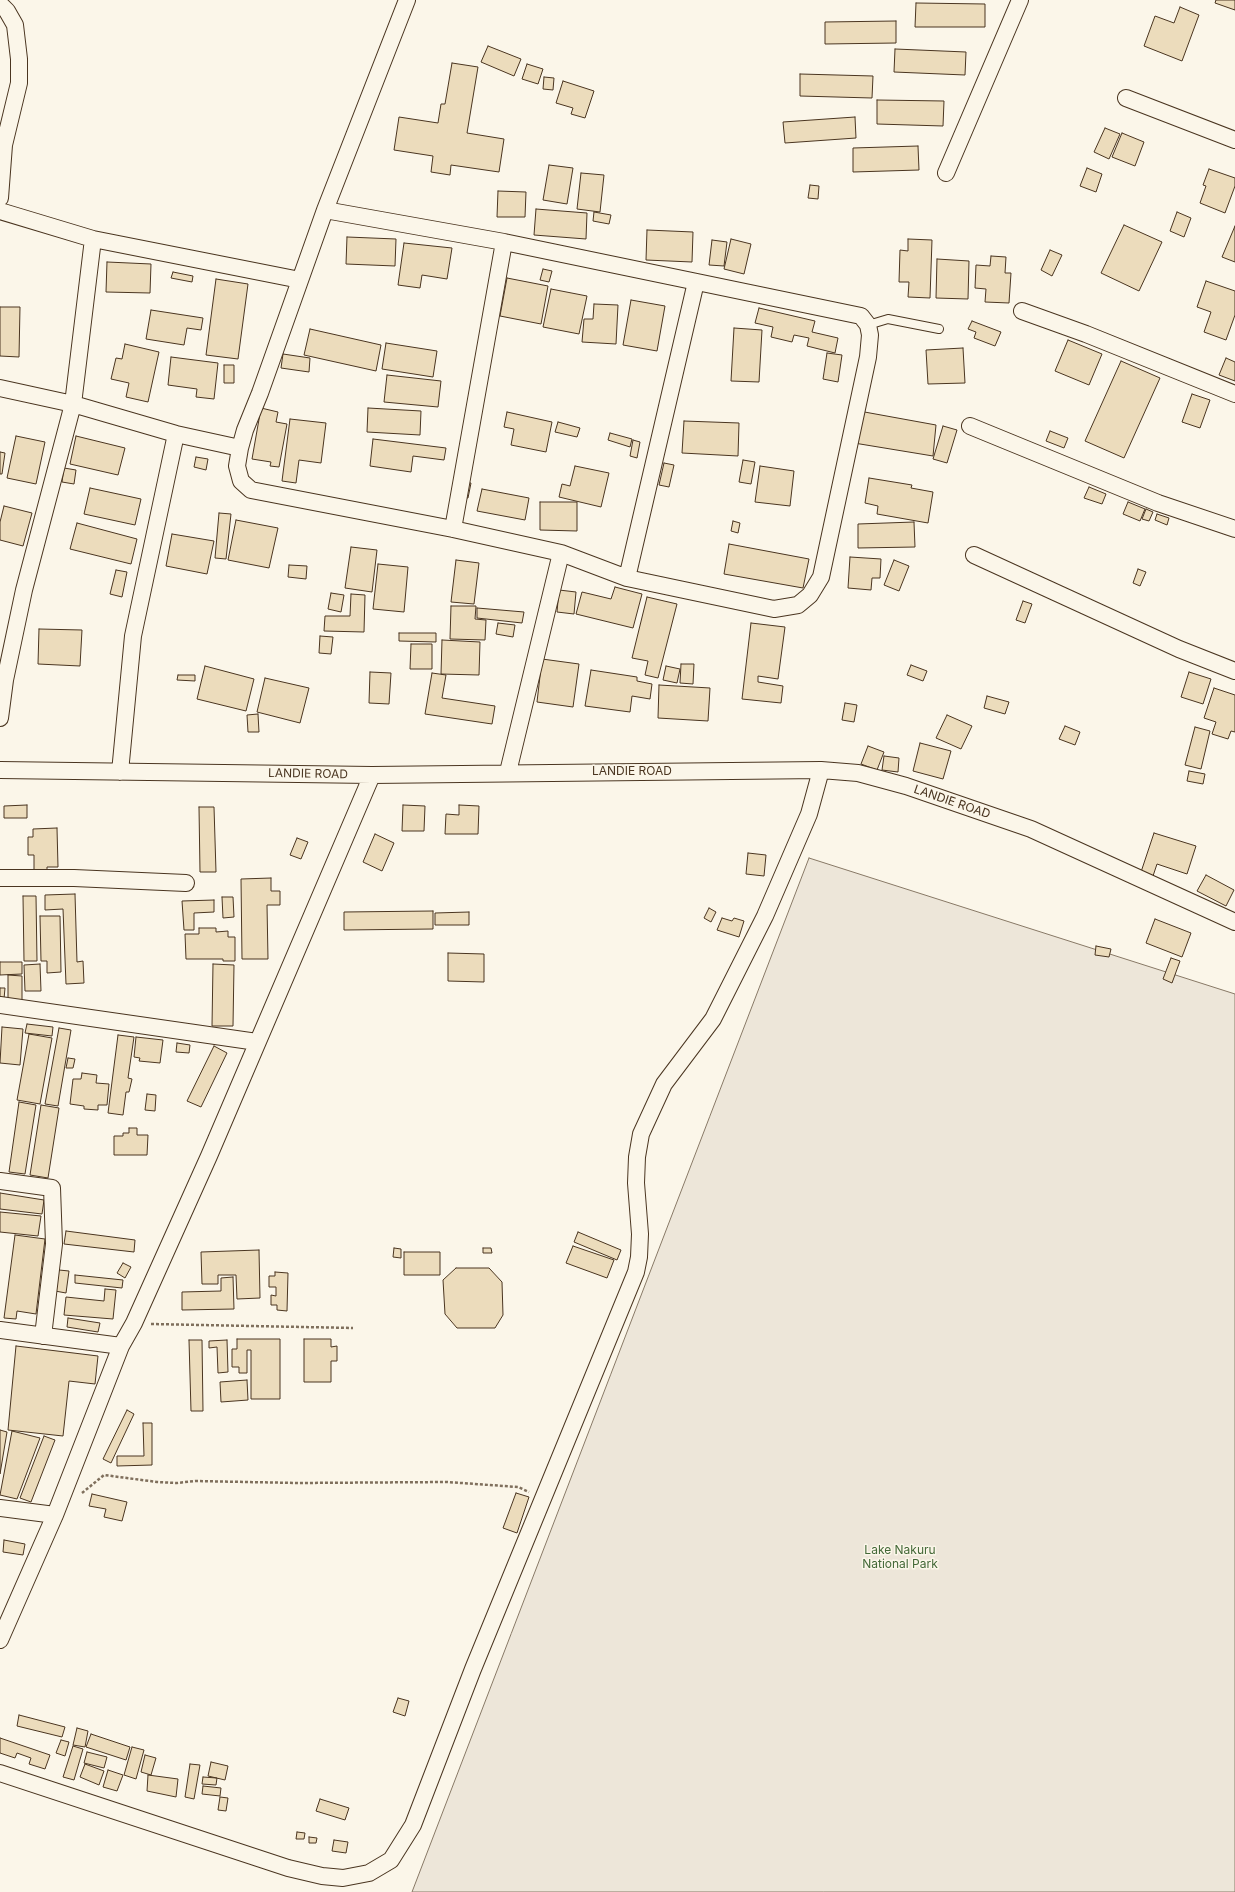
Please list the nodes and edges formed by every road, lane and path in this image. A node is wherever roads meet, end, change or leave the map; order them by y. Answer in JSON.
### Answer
{"nodes":[{"id":1,"x":407,"y":0,"type":"edge"},
{"id":2,"x":1020,"y":0,"type":"edge"},
{"id":3,"x":0,"y":4,"type":"edge"},
{"id":4,"x":1126,"y":98,"type":"dead end"},
{"id":5,"x":1235,"y":140,"type":"edge"},
{"id":6,"x":946,"y":173,"type":"dead end"},
{"id":7,"x":0,"y":198,"type":"edge"},
{"id":8,"x":325,"y":210,"type":"junction"},
{"id":9,"x":0,"y":211,"type":"edge"},
{"id":10,"x":93,"y":239,"type":"junction"},
{"id":11,"x":504,"y":242,"type":"junction"},
{"id":12,"x":300,"y":280,"type":"junction"},
{"id":13,"x":696,"y":282,"type":"junction"},
{"id":14,"x":1022,"y":311,"type":"dead end"},
{"id":15,"x":868,"y":325,"type":"junction"},
{"id":16,"x":939,"y":329,"type":"dead end"},
{"id":17,"x":0,"y":388,"type":"edge"},
{"id":18,"x":1235,"y":394,"type":"edge"},
{"id":19,"x":73,"y":404,"type":"junction"},
{"id":20,"x":970,"y":426,"type":"dead end"},
{"id":21,"x":176,"y":434,"type":"junction"},
{"id":22,"x":240,"y":448,"type":"junction"},
{"id":23,"x":453,"y":529,"type":"junction"},
{"id":24,"x":1235,"y":529,"type":"edge"},
{"id":25,"x":561,"y":553,"type":"junction"},
{"id":26,"x":974,"y":555,"type":"dead end"},
{"id":27,"x":627,"y":578,"type":"junction"},
{"id":28,"x":1235,"y":671,"type":"edge"},
{"id":29,"x":0,"y":718,"type":"edge"},
{"id":30,"x":0,"y":770,"type":"edge"},
{"id":31,"x":821,"y":770,"type":"junction"},
{"id":32,"x":120,"y":772,"type":"junction"},
{"id":33,"x":508,"y":772,"type":"junction"},
{"id":34,"x":372,"y":774,"type":"junction"},
{"id":35,"x":0,"y":878,"type":"edge"},
{"id":36,"x":186,"y":883,"type":"dead end"},
{"id":37,"x":1235,"y":922,"type":"edge"},
{"id":38,"x":0,"y":1005,"type":"edge"},
{"id":39,"x":257,"y":1042,"type":"junction"},
{"id":40,"x":0,"y":1180,"type":"edge"},
{"id":41,"x":134,"y":1323,"type":"junction"},
{"id":42,"x":354,"y":1328,"type":"dead end"},
{"id":43,"x":0,"y":1330,"type":"edge"},
{"id":44,"x":43,"y":1336,"type":"junction"},
{"id":45,"x":121,"y":1346,"type":"junction"},
{"id":46,"x":80,"y":1495,"type":"dead end"},
{"id":47,"x":542,"y":1498,"type":"junction"},
{"id":48,"x":0,"y":1508,"type":"edge"},
{"id":49,"x":55,"y":1515,"type":"junction"},
{"id":50,"x":0,"y":1640,"type":"edge"},
{"id":51,"x":0,"y":1773,"type":"edge"}],
"edges":[{"from":1,"to":8,"type":"street"},
{"from":2,"to":6,"type":"street"},
{"from":3,"to":7,"type":"street"},
{"from":4,"to":5,"type":"street"},
{"from":8,"to":11,"type":"street"},
{"from":8,"to":12,"type":"street"},
{"from":9,"to":10,"type":"street"},
{"from":10,"to":12,"type":"street"},
{"from":10,"to":19,"type":"street"},
{"from":11,"to":13,"type":"street"},
{"from":11,"to":23,"type":"street"},
{"from":12,"to":22,"type":"street"},
{"from":13,"to":15,"type":"street"},
{"from":13,"to":27,"type":"street"},
{"from":14,"to":18,"type":"street"},
{"from":15,"to":16,"type":"lane"},
{"from":15,"to":27,"type":"street"},
{"from":17,"to":19,"type":"street"},
{"from":19,"to":21,"type":"street"},
{"from":19,"to":29,"type":"street"},
{"from":20,"to":24,"type":"street"},
{"from":21,"to":22,"type":"street"},
{"from":21,"to":32,"type":"street"},
{"from":22,"to":23,"type":"street"},
{"from":23,"to":25,"type":"street"},
{"from":25,"to":27,"type":"street"},
{"from":25,"to":33,"type":"street"},
{"from":26,"to":28,"type":"street"},
{"from":30,"to":32,"type":"street","name":"LANDIE ROAD"},
{"from":31,"to":33,"type":"street","name":"LANDIE ROAD"},
{"from":31,"to":37,"type":"street","name":"LANDIE ROAD"},
{"from":31,"to":47,"type":"street"},
{"from":32,"to":34,"type":"street","name":"LANDIE ROAD"},
{"from":33,"to":34,"type":"street","name":"LANDIE ROAD"},
{"from":34,"to":39,"type":"street"},
{"from":35,"to":36,"type":"street"},
{"from":38,"to":39,"type":"street"},
{"from":39,"to":41,"type":"street"},
{"from":40,"to":44,"type":"street"},
{"from":41,"to":42,"type":"path"},
{"from":41,"to":45,"type":"street"},
{"from":43,"to":44,"type":"street"},
{"from":44,"to":45,"type":"street"},
{"from":45,"to":49,"type":"street"},
{"from":46,"to":47,"type":"path"},
{"from":47,"to":51,"type":"street"},
{"from":48,"to":49,"type":"street"},
{"from":49,"to":50,"type":"street"}]}
